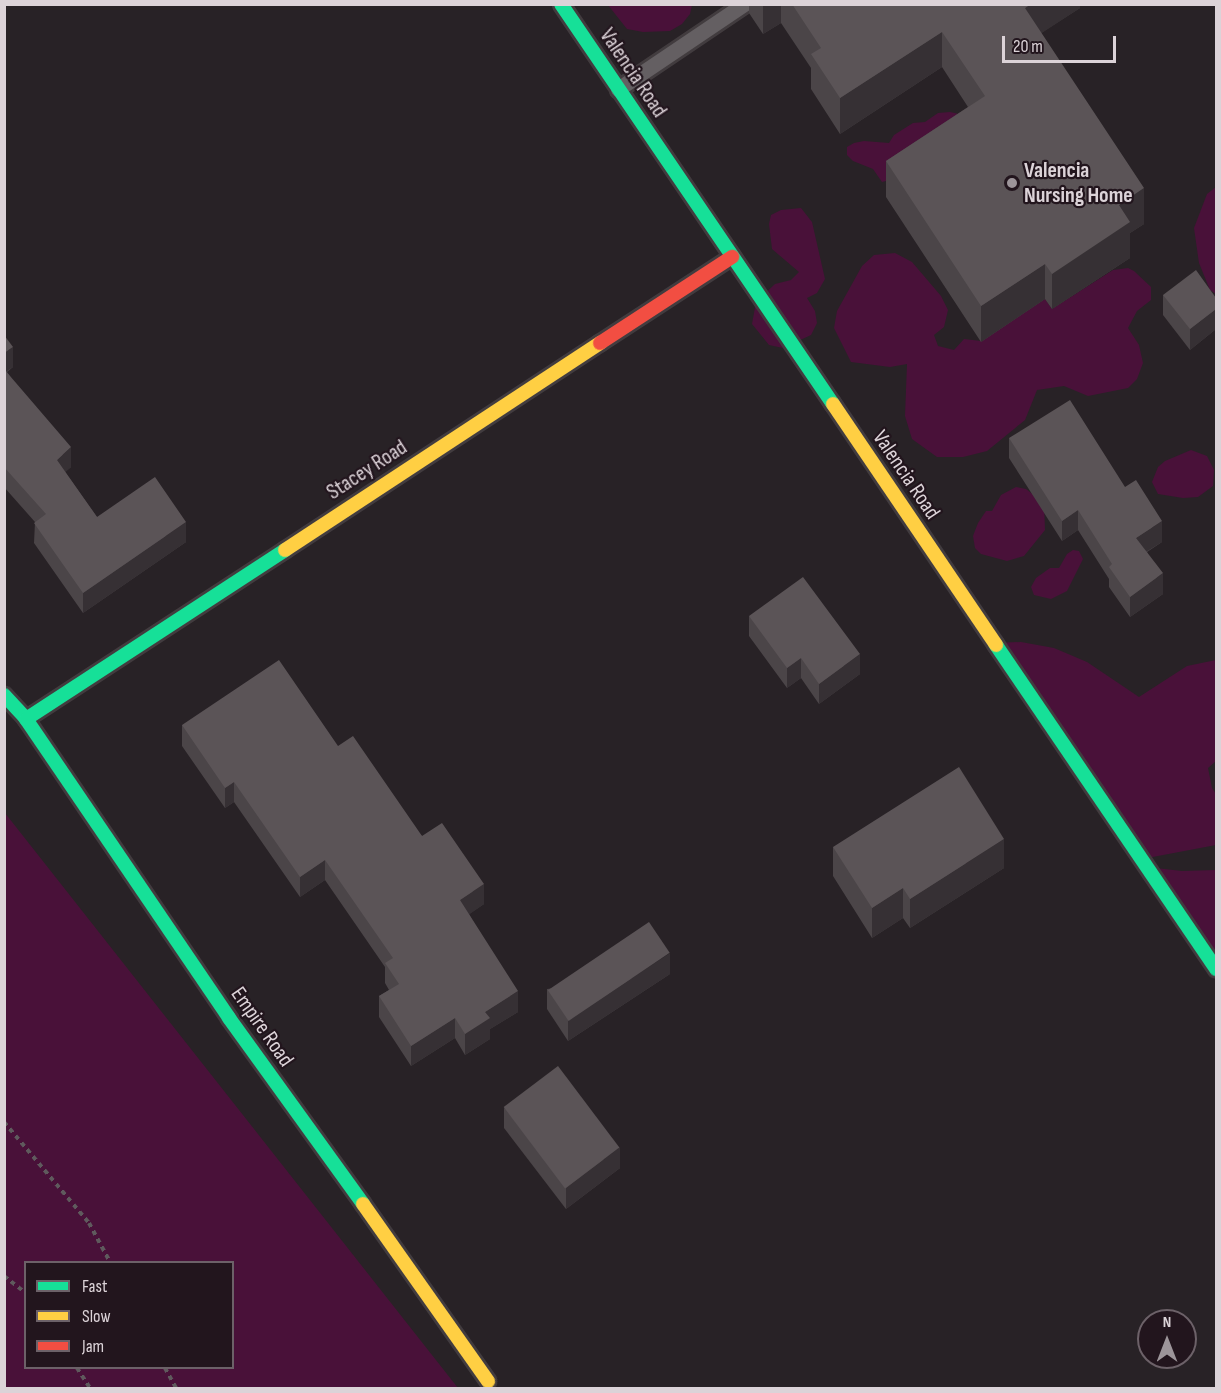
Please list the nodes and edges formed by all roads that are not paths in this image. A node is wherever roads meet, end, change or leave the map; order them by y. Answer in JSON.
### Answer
{"nodes":[{"id":1,"x":561,"y":4,"type":"edge"},
{"id":2,"x":744,"y":4,"type":"edge"},
{"id":3,"x":618,"y":89,"type":"junction"},
{"id":4,"x":732,"y":257,"type":"junction"},
{"id":5,"x":4,"y":695,"type":"edge"},
{"id":6,"x":26,"y":719,"type":"junction"},
{"id":7,"x":1216,"y":969,"type":"edge"},
{"id":8,"x":488,"y":1381,"type":"dead end"}],
"edges":[{"from":1,"to":3,"type":"street","name":"Valencia Road"},
{"from":2,"to":3,"type":"lane"},
{"from":3,"to":4,"type":"street","name":"Valencia Road"},
{"from":4,"to":6,"type":"street","name":"Stacey Road"},
{"from":4,"to":7,"type":"street","name":"Valencia Road"},
{"from":5,"to":6,"type":"street","name":"Empire Road"},
{"from":6,"to":8,"type":"street","name":"Empire Road"}]}
